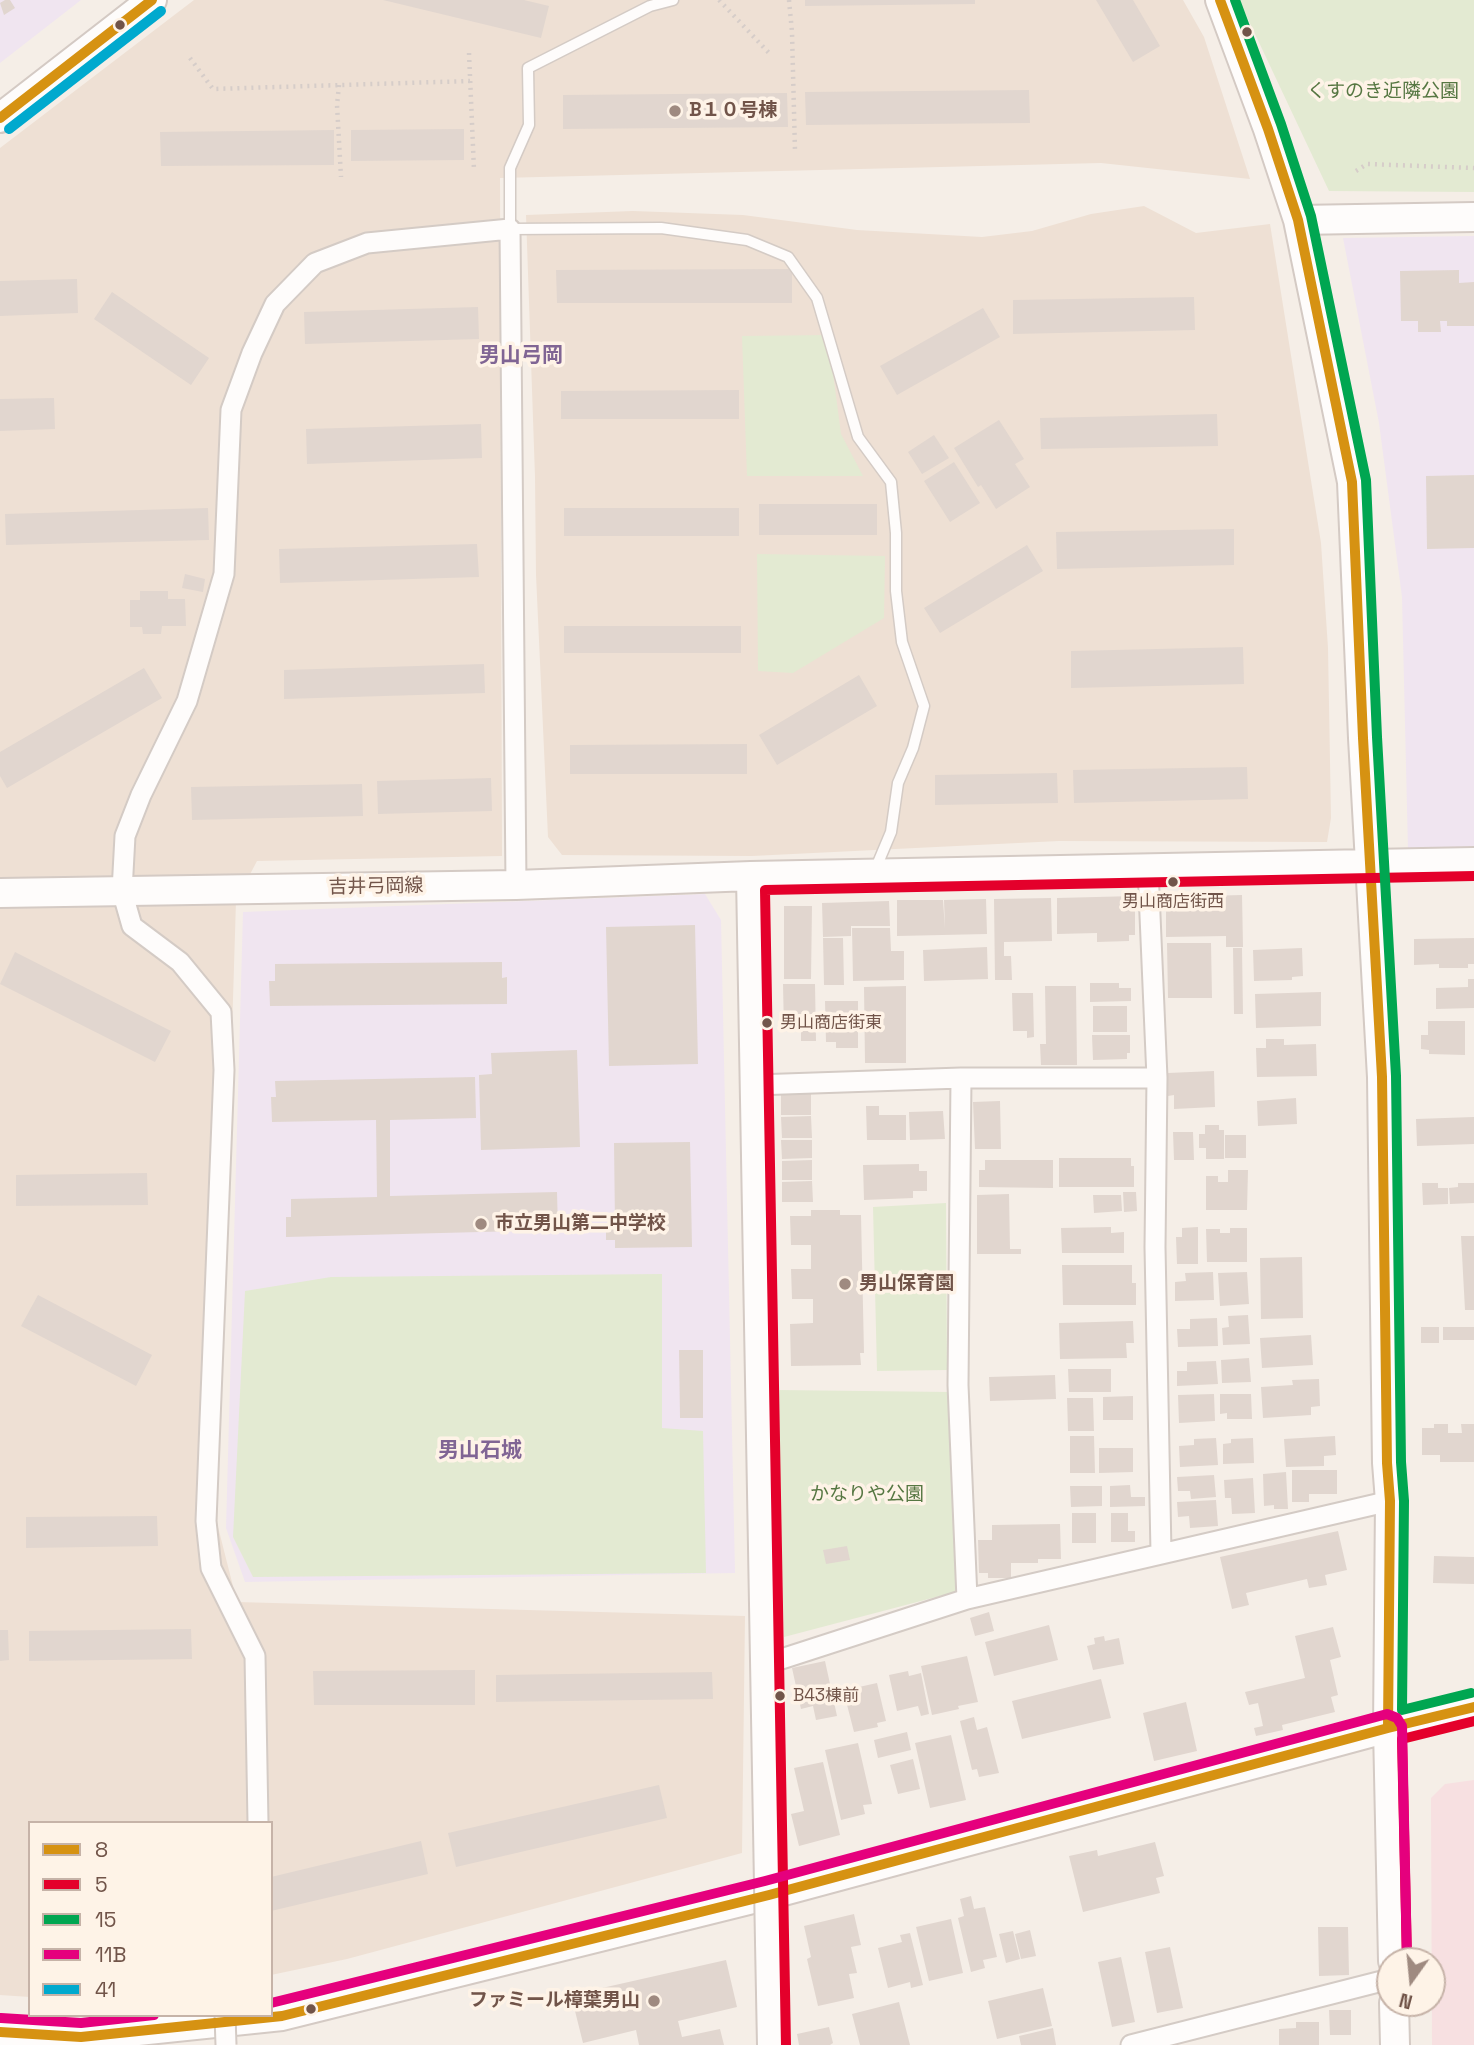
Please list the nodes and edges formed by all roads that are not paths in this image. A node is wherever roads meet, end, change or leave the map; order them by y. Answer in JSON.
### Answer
{"nodes":[{"id":1,"x":152,"y":0,"type":"edge"},
{"id":2,"x":673,"y":0,"type":"edge"},
{"id":3,"x":1220,"y":0,"type":"edge"},
{"id":4,"x":0,"y":118,"type":"edge"},
{"id":5,"x":1474,"y":217,"type":"edge"},
{"id":6,"x":1297,"y":220,"type":"junction"},
{"id":7,"x":510,"y":229,"type":"junction"},
{"id":8,"x":1474,"y":862,"type":"edge"},
{"id":9,"x":1371,"y":864,"type":"junction"},
{"id":10,"x":1148,"y":869,"type":"junction"},
{"id":11,"x":873,"y":874,"type":"junction"},
{"id":12,"x":751,"y":876,"type":"junction"},
{"id":13,"x":516,"y":885,"type":"junction"},
{"id":14,"x":122,"y":891,"type":"junction"},
{"id":15,"x":0,"y":892,"type":"edge"},
{"id":16,"x":961,"y":1078,"type":"junction"},
{"id":17,"x":1157,"y":1078,"type":"junction"},
{"id":18,"x":755,"y":1085,"type":"junction"},
{"id":19,"x":1390,"y":1501,"type":"junction"},
{"id":20,"x":1161,"y":1553,"type":"junction"},
{"id":21,"x":967,"y":1599,"type":"junction"},
{"id":22,"x":766,"y":1664,"type":"junction"},
{"id":23,"x":1474,"y":1707,"type":"edge"},
{"id":24,"x":1388,"y":1728,"type":"junction"},
{"id":25,"x":258,"y":1821,"type":"edge"},
{"id":26,"x":1393,"y":1947,"type":"edge"},
{"id":27,"x":1376,"y":1983,"type":"edge"},
{"id":28,"x":225,"y":2017,"type":"edge"},
{"id":29,"x":272,"y":2017,"type":"edge"},
{"id":30,"x":273,"y":2017,"type":"edge"},
{"id":31,"x":1394,"y":2017,"type":"edge"},
{"id":32,"x":0,"y":2032,"type":"edge"},
{"id":33,"x":1168,"y":2040,"type":"edge"},
{"id":34,"x":226,"y":2045,"type":"edge"},
{"id":35,"x":772,"y":2045,"type":"edge"},
{"id":36,"x":1131,"y":2045,"type":"edge"},
{"id":37,"x":1395,"y":2045,"type":"edge"}],
"edges":[{"from":1,"to":4,"type":"street"},
{"from":2,"to":7,"type":"lane"},
{"from":3,"to":6,"type":"street"},
{"from":5,"to":6,"type":"street"},
{"from":6,"to":9,"type":"street"},
{"from":7,"to":11,"type":"lane"},
{"from":7,"to":13,"type":"street"},
{"from":7,"to":14,"type":"street"},
{"from":8,"to":9,"type":"street","name":"吉井弓岡線"},
{"from":9,"to":10,"type":"street","name":"吉井弓岡線"},
{"from":9,"to":19,"type":"street"},
{"from":10,"to":11,"type":"street","name":"吉井弓岡線"},
{"from":10,"to":17,"type":"street"},
{"from":11,"to":12,"type":"street","name":"吉井弓岡線"},
{"from":12,"to":13,"type":"street","name":"吉井弓岡線"},
{"from":12,"to":18,"type":"street"},
{"from":13,"to":14,"type":"street","name":"吉井弓岡線"},
{"from":14,"to":15,"type":"street","name":"吉井弓岡線"},
{"from":14,"to":25,"type":"street"},
{"from":16,"to":17,"type":"street"},
{"from":16,"to":18,"type":"street"},
{"from":16,"to":21,"type":"street"},
{"from":17,"to":20,"type":"street"},
{"from":18,"to":22,"type":"street"},
{"from":19,"to":20,"type":"street"},
{"from":19,"to":24,"type":"street"},
{"from":20,"to":21,"type":"street"},
{"from":21,"to":22,"type":"street"},
{"from":22,"to":35,"type":"street","bridge":true},
{"from":23,"to":24,"type":"street"},
{"from":24,"to":26,"type":"street"},
{"from":24,"to":30,"type":"street"},
{"from":27,"to":33,"type":"street"},
{"from":28,"to":34,"type":"street","bridge":true},
{"from":29,"to":32,"type":"street"},
{"from":31,"to":37,"type":"street"},
{"from":33,"to":36,"type":"street"}]}
